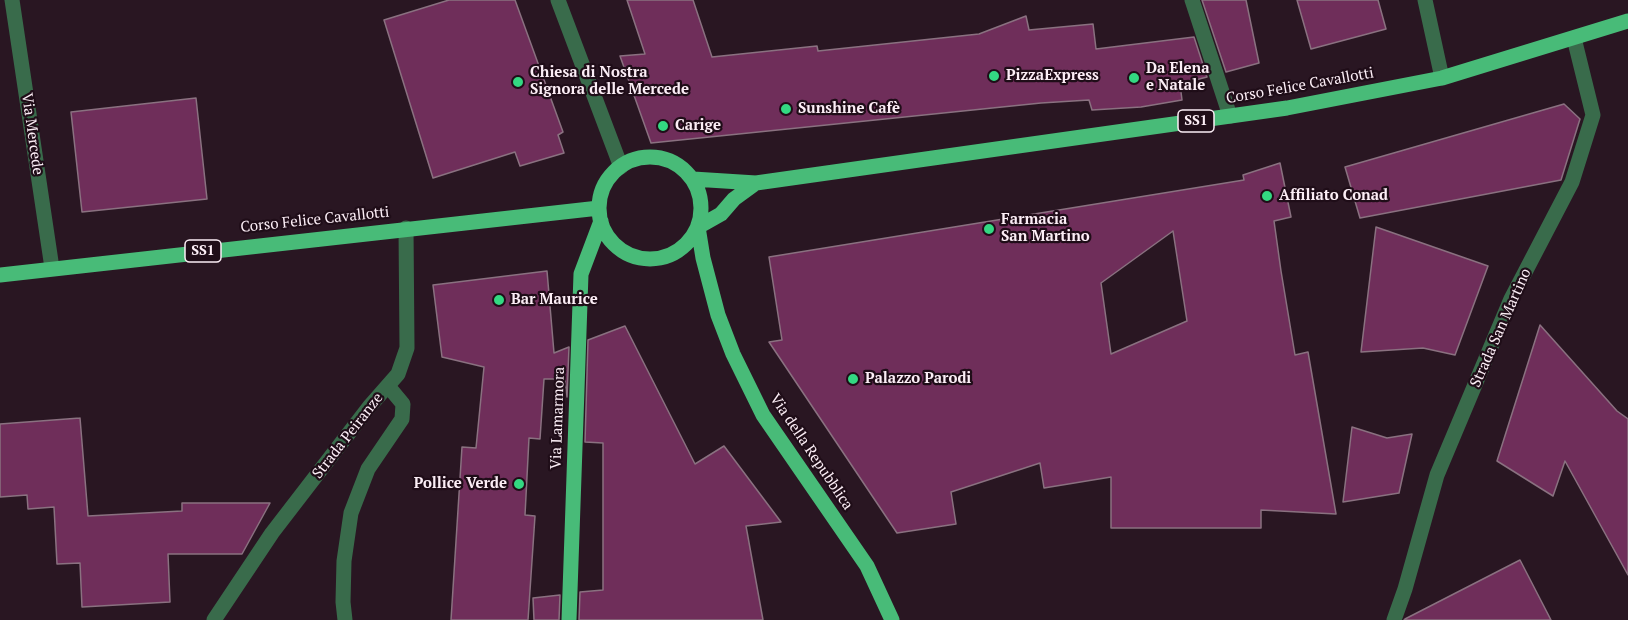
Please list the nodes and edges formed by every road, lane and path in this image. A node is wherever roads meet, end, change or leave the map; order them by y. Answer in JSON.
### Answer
{"nodes":[{"id":1,"x":12,"y":0,"type":"edge"},
{"id":2,"x":558,"y":0,"type":"edge"},
{"id":3,"x":1192,"y":0,"type":"edge"},
{"id":4,"x":1425,"y":0,"type":"edge"},
{"id":5,"x":1628,"y":21,"type":"edge"},
{"id":6,"x":1574,"y":38,"type":"junction"},
{"id":7,"x":1442,"y":78,"type":"junction"},
{"id":8,"x":1230,"y":116,"type":"junction"},
{"id":9,"x":621,"y":167,"type":"junction"},
{"id":10,"x":693,"y":180,"type":"junction"},
{"id":11,"x":756,"y":183,"type":"junction"},
{"id":12,"x":600,"y":214,"type":"junction"},
{"id":13,"x":698,"y":227,"type":"junction"},
{"id":14,"x":406,"y":228,"type":"junction"},
{"id":15,"x":52,"y":268,"type":"junction"},
{"id":16,"x":0,"y":274,"type":"edge"},
{"id":17,"x":388,"y":386,"type":"junction"},
{"id":18,"x":214,"y":620,"type":"edge"},
{"id":19,"x":345,"y":620,"type":"edge"},
{"id":20,"x":569,"y":620,"type":"edge"},
{"id":21,"x":892,"y":620,"type":"edge"},
{"id":22,"x":1394,"y":620,"type":"edge"}],
"edges":[{"from":1,"to":15,"type":"street","name":"Via Mercede"},
{"from":2,"to":9,"type":"street"},
{"from":3,"to":8,"type":"street"},
{"from":4,"to":7,"type":"street"},
{"from":5,"to":6,"type":"main road","name":"Corso Felice Cavallotti","number":"SS1"},
{"from":6,"to":7,"type":"main road","name":"Corso Felice Cavallotti","number":"SS1"},
{"from":6,"to":22,"type":"street","name":"Strada San Martino"},
{"from":7,"to":8,"type":"main road","name":"Corso Felice Cavallotti","number":"SS1"},
{"from":8,"to":11,"type":"main road","name":"Corso Felice Cavallotti","number":"SS1"},
{"from":9,"to":10,"type":"main road"},
{"from":9,"to":12,"type":"main road"},
{"from":10,"to":11,"type":"main road"},
{"from":10,"to":13,"type":"main road","name":"Via della Repubblica"},
{"from":11,"to":13,"type":"main road"},
{"from":12,"to":13,"type":"main road"},
{"from":12,"to":14,"type":"main road","name":"Corso Felice Cavallotti","number":"SS1"},
{"from":12,"to":20,"type":"main road","name":"Via Lamarmora"},
{"from":13,"to":21,"type":"main road","name":"Via della Repubblica"},
{"from":14,"to":15,"type":"main road","name":"Corso Felice Cavallotti","number":"SS1"},
{"from":14,"to":17,"type":"street","name":"Strada Peiranze"},
{"from":15,"to":16,"type":"main road","name":"Corso Felice Cavallotti","number":"SS1"},
{"from":17,"to":18,"type":"street","name":"Strada Peiranze"},
{"from":17,"to":19,"type":"street"}]}
